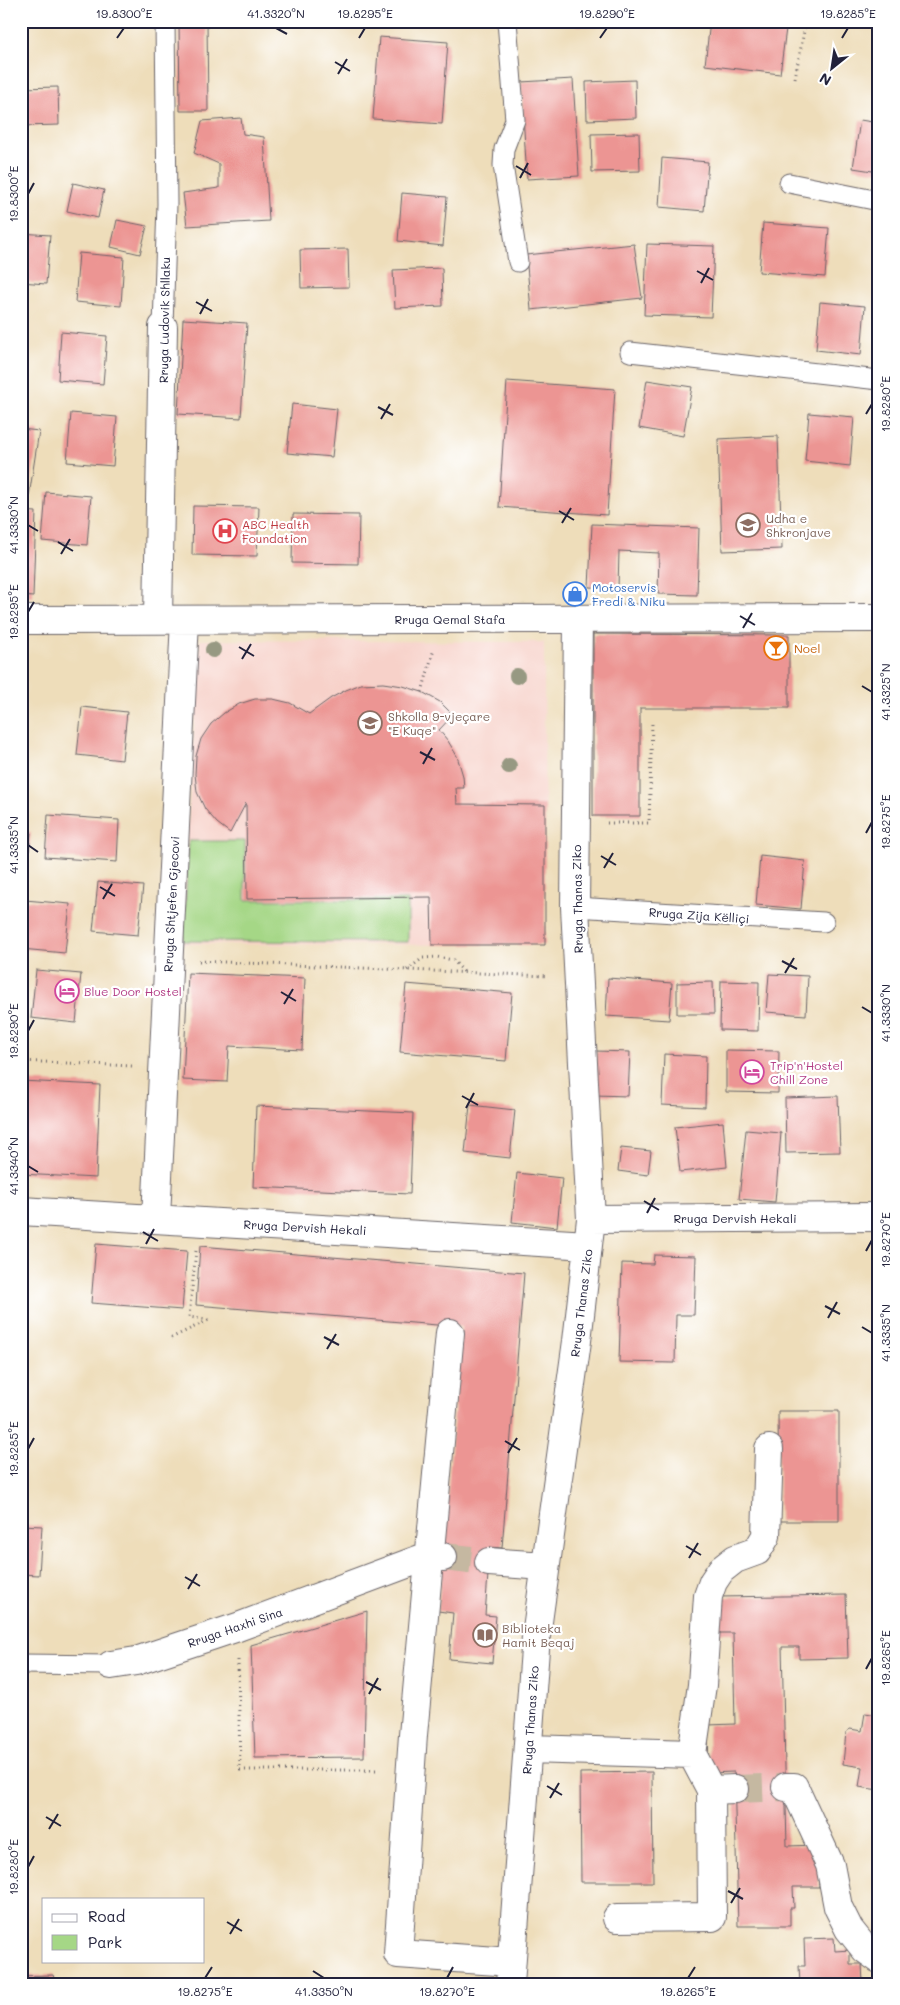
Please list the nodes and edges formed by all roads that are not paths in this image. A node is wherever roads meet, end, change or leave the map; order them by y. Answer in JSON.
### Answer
{"nodes":[{"id":1,"x":165,"y":21,"type":"edge"},
{"id":2,"x":507,"y":21,"type":"edge"},
{"id":3,"x":788,"y":183,"type":"dead end"},
{"id":4,"x":879,"y":201,"type":"edge"},
{"id":5,"x":518,"y":262,"type":"dead end"},
{"id":6,"x":164,"y":327,"type":"joint"},
{"id":7,"x":630,"y":352,"type":"dead end"},
{"id":8,"x":879,"y":380,"type":"edge"},
{"id":9,"x":879,"y":618,"type":"edge"},
{"id":10,"x":158,"y":619,"type":"junction"},
{"id":11,"x":578,"y":619,"type":"junction"},
{"id":12,"x":21,"y":620,"type":"edge"},
{"id":13,"x":185,"y":620,"type":"junction"},
{"id":14,"x":575,"y":907,"type":"junction"},
{"id":15,"x":824,"y":922,"type":"dead end"},
{"id":16,"x":21,"y":1211,"type":"edge"},
{"id":17,"x":879,"y":1217,"type":"edge"},
{"id":18,"x":156,"y":1218,"type":"junction"},
{"id":19,"x":591,"y":1219,"type":"junction"},
{"id":20,"x":588,"y":1245,"type":"junction"},
{"id":21,"x":450,"y":1333,"type":"dead end"},
{"id":22,"x":770,"y":1449,"type":"dead end"},
{"id":23,"x":436,"y":1557,"type":"junction"},
{"id":24,"x":489,"y":1562,"type":"tunnel mouth"},
{"id":25,"x":545,"y":1566,"type":"junction"},
{"id":26,"x":21,"y":1664,"type":"edge"},
{"id":27,"x":111,"y":1664,"type":"joint"},
{"id":28,"x":529,"y":1749,"type":"junction"},
{"id":29,"x":692,"y":1754,"type":"junction"},
{"id":30,"x":786,"y":1787,"type":"dead end"},
{"id":31,"x":617,"y":1918,"type":"dead end"},
{"id":32,"x":879,"y":1959,"type":"edge"},
{"id":33,"x":511,"y":1973,"type":"edge"}],
"edges":[{"from":1,"to":6,"type":"lane","name":"Rruga Ludovik Shllaku"},
{"from":2,"to":5,"type":"lane"},
{"from":3,"to":4,"type":"lane"},
{"from":6,"to":10,"type":"street","name":"Rruga Ludovik Shllaku"},
{"from":7,"to":8,"type":"lane"},
{"from":9,"to":11,"type":"street","name":"Rruga Qemal Stafa"},
{"from":10,"to":12,"type":"street","name":"Rruga Qemal Stafa"},
{"from":10,"to":13,"type":"street","name":"Rruga Qemal Stafa"},
{"from":11,"to":13,"type":"street","name":"Rruga Qemal Stafa"},
{"from":11,"to":14,"type":"street","name":"Rruga Thanas Ziko"},
{"from":13,"to":18,"type":"street","name":"Rruga Shtjefen Gjecovi"},
{"from":14,"to":15,"type":"lane","name":"Rruga Zija Këlliçi"},
{"from":14,"to":19,"type":"street","name":"Rruga Thanas Ziko"},
{"from":16,"to":18,"type":"street","name":"Rruga Dervish Hekali"},
{"from":17,"to":19,"type":"street","name":"Rruga Dervish Hekali"},
{"from":18,"to":20,"type":"street","name":"Rruga Dervish Hekali"},
{"from":19,"to":20,"type":"street","name":"Rruga Thanas Ziko"},
{"from":20,"to":25,"type":"street","name":"Rruga Thanas Ziko"},
{"from":21,"to":23,"type":"street"},
{"from":22,"to":29,"type":"street"},
{"from":23,"to":27,"type":"street","name":"Rruga Haxhi Sina"},
{"from":23,"to":33,"type":"street"},
{"from":24,"to":25,"type":"street"},
{"from":25,"to":28,"type":"street","name":"Rruga Thanas Ziko"},
{"from":26,"to":27,"type":"lane","name":"Rruga Haxhi Sina"},
{"from":28,"to":29,"type":"street"},
{"from":28,"to":33,"type":"street","name":"Rruga Thanas Ziko"},
{"from":29,"to":31,"type":"street"},
{"from":30,"to":32,"type":"street"}]}
